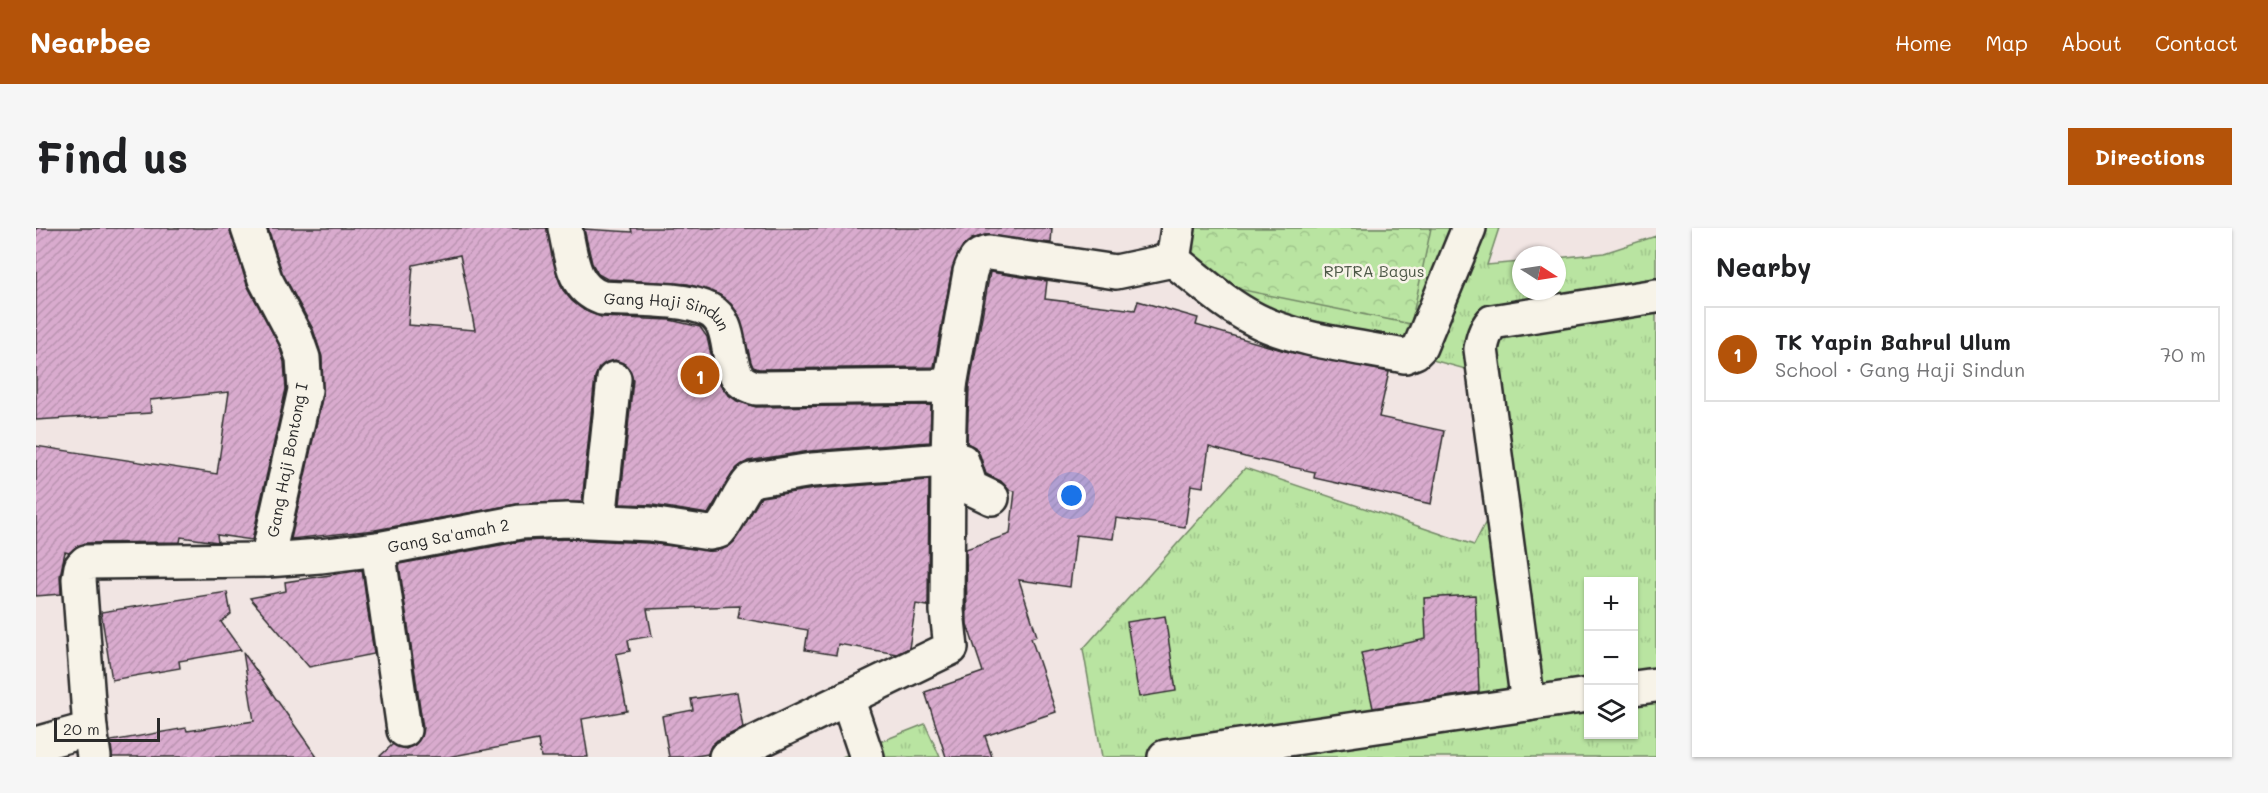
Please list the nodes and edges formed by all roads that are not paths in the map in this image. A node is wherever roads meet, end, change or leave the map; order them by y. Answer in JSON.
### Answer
{"nodes":[{"id":1,"x":248,"y":228,"type":"edge"},
{"id":2,"x":565,"y":228,"type":"edge"},
{"id":3,"x":1178,"y":228,"type":"edge"},
{"id":4,"x":1469,"y":228,"type":"edge"},
{"id":5,"x":1173,"y":260,"type":"junction"},
{"id":6,"x":1656,"y":296,"type":"edge"},
{"id":7,"x":614,"y":379,"type":"dead end"},
{"id":8,"x":950,"y":386,"type":"junction"},
{"id":9,"x":948,"y":458,"type":"junction"},
{"id":10,"x":992,"y":498,"type":"dead end"},
{"id":11,"x":599,"y":521,"type":"junction"},
{"id":12,"x":378,"y":549,"type":"junction"},
{"id":13,"x":267,"y":560,"type":"junction"},
{"id":14,"x":1656,"y":684,"type":"edge"},
{"id":15,"x":1638,"y":687,"type":"edge"},
{"id":16,"x":1584,"y":696,"type":"edge"},
{"id":17,"x":847,"y":698,"type":"junction"},
{"id":18,"x":1528,"y":704,"type":"junction"},
{"id":19,"x":404,"y":730,"type":"dead end"},
{"id":20,"x":92,"y":743,"type":"edge"},
{"id":21,"x":36,"y":744,"type":"edge"},
{"id":22,"x":726,"y":757,"type":"edge"},
{"id":23,"x":867,"y":757,"type":"edge"},
{"id":24,"x":1165,"y":757,"type":"edge"}],
"edges":[{"from":1,"to":13,"type":"street","name":"Gang Haji Bontong I"},
{"from":2,"to":8,"type":"street","name":"Gang Haji Sindun"},
{"from":3,"to":5,"type":"street"},
{"from":4,"to":5,"type":"street"},
{"from":5,"to":8,"type":"street"},
{"from":6,"to":18,"type":"street"},
{"from":7,"to":11,"type":"street"},
{"from":8,"to":9,"type":"street"},
{"from":9,"to":10,"type":"street"},
{"from":9,"to":11,"type":"street","name":"Gang Sa'amah 2"},
{"from":9,"to":17,"type":"street"},
{"from":11,"to":12,"type":"street","name":"Gang Sa'amah 2"},
{"from":12,"to":13,"type":"street","name":"Gang Sa'amah 2"},
{"from":12,"to":19,"type":"street"},
{"from":13,"to":20,"type":"street","name":"Gang Sa'amah 2"},
{"from":14,"to":15,"type":"street"},
{"from":16,"to":18,"type":"street"},
{"from":17,"to":22,"type":"street"},
{"from":17,"to":23,"type":"street"},
{"from":18,"to":24,"type":"street"},
{"from":20,"to":21,"type":"street"}]}
